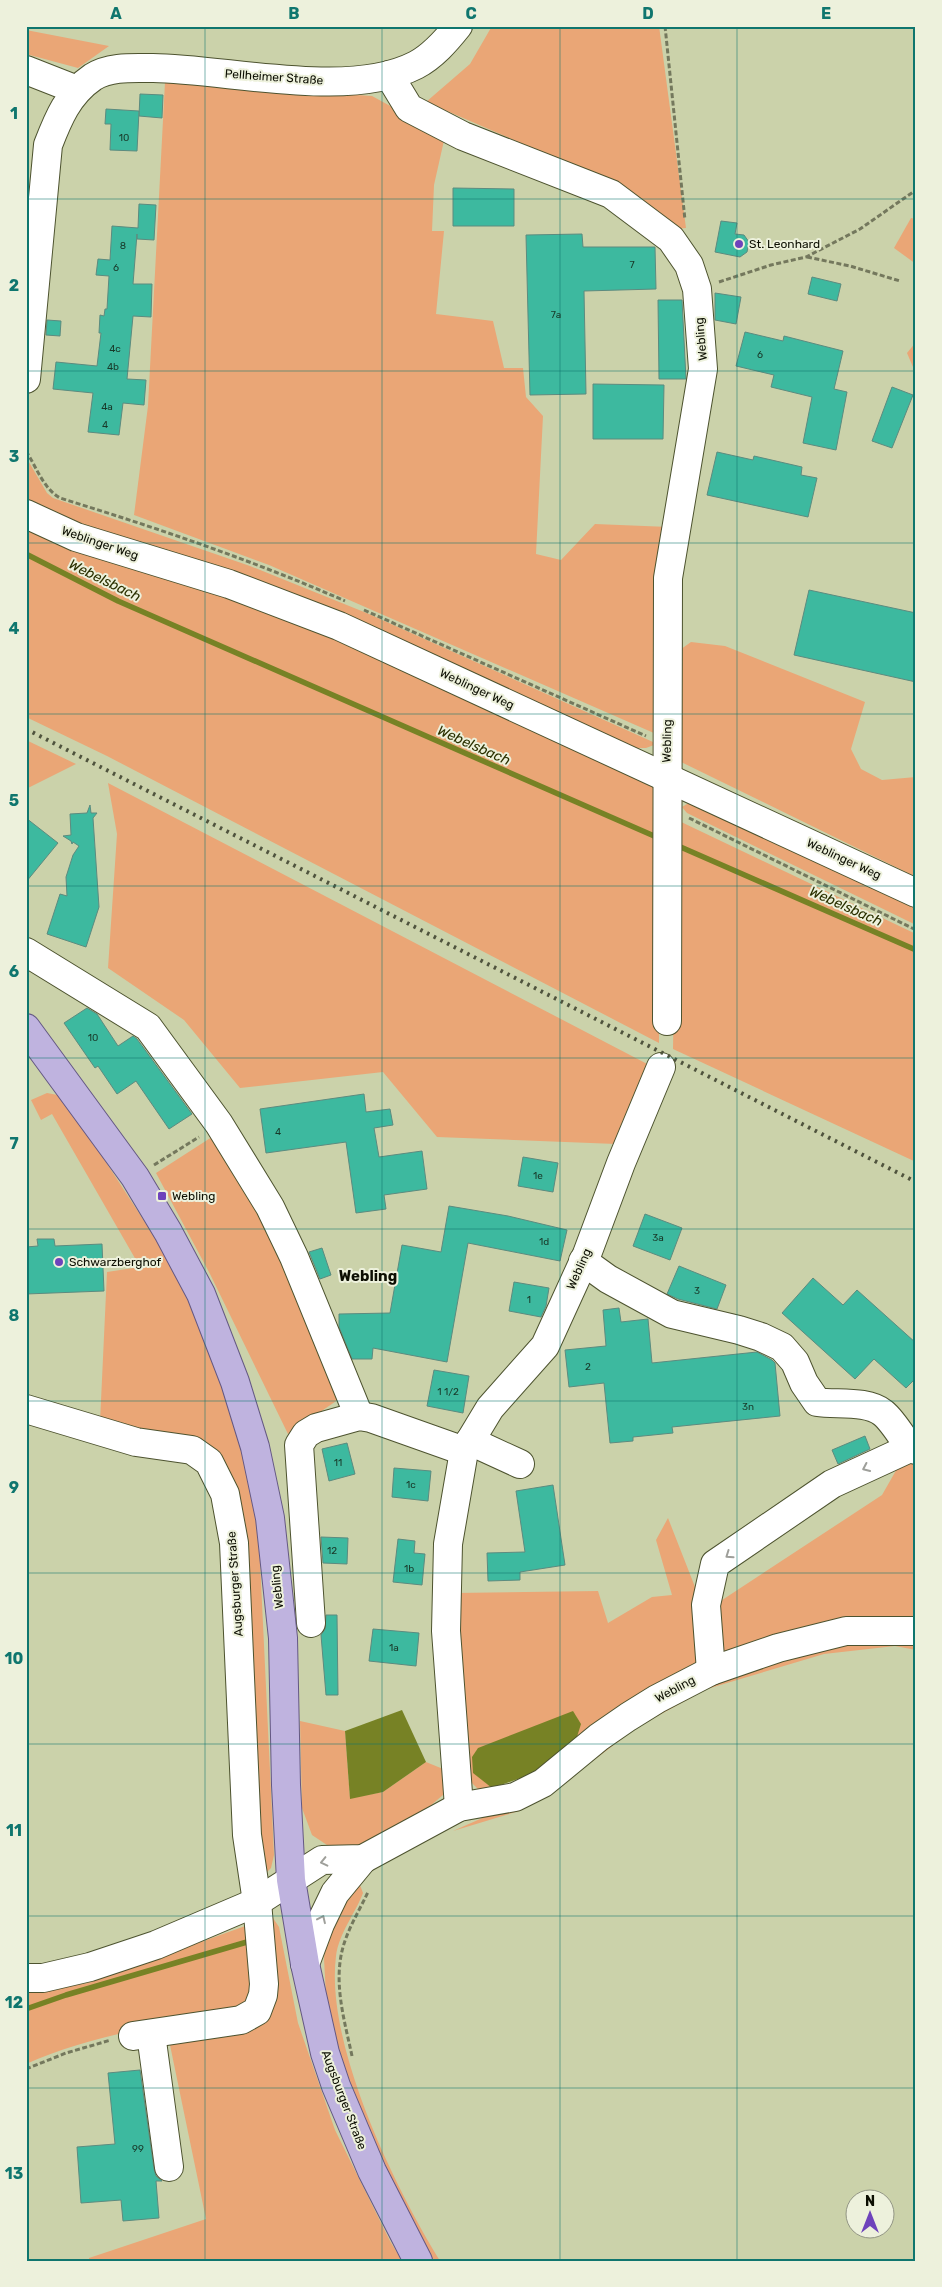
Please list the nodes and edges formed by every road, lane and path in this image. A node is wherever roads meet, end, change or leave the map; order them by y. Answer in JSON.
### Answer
{"nodes":[{"id":1,"x":458,"y":26,"type":"edge"},
{"id":2,"x":665,"y":26,"type":"edge"},
{"id":3,"x":26,"y":70,"type":"edge"},
{"id":4,"x":389,"y":75,"type":"junction"},
{"id":5,"x":78,"y":90,"type":"junction"},
{"id":6,"x":916,"y":190,"type":"edge"},
{"id":7,"x":685,"y":226,"type":"dead end"},
{"id":8,"x":806,"y":257,"type":"junction"},
{"id":9,"x":900,"y":281,"type":"dead end"},
{"id":10,"x":697,"y":289,"type":"junction"},
{"id":11,"x":26,"y":379,"type":"edge"},
{"id":12,"x":26,"y":514,"type":"edge"},
{"id":13,"x":667,"y":777,"type":"junction"},
{"id":14,"x":666,"y":806,"type":"junction"},
{"id":15,"x":916,"y":893,"type":"edge"},
{"id":16,"x":916,"y":930,"type":"edge"},
{"id":17,"x":26,"y":952,"type":"edge"},
{"id":18,"x":666,"y":1021,"type":"dead end"},
{"id":19,"x":26,"y":1028,"type":"edge"},
{"id":20,"x":661,"y":1067,"type":"dead end"},
{"id":21,"x":219,"y":1124,"type":"junction"},
{"id":22,"x":135,"y":1177,"type":"junction"},
{"id":23,"x":583,"y":1261,"type":"junction"},
{"id":24,"x":26,"y":1409,"type":"edge"},
{"id":25,"x":359,"y":1416,"type":"junction"},
{"id":26,"x":467,"y":1446,"type":"junction"},
{"id":27,"x":913,"y":1449,"type":"edge"},
{"id":28,"x":520,"y":1464,"type":"dead end"},
{"id":29,"x":310,"y":1623,"type":"dead end"},
{"id":30,"x":916,"y":1631,"type":"edge"},
{"id":31,"x":711,"y":1671,"type":"junction"},
{"id":32,"x":459,"y":1807,"type":"junction"},
{"id":33,"x":361,"y":1864,"type":"junction"},
{"id":34,"x":291,"y":1880,"type":"junction"},
{"id":35,"x":257,"y":1902,"type":"junction"},
{"id":36,"x":305,"y":1964,"type":"junction"},
{"id":37,"x":26,"y":1978,"type":"edge"},
{"id":38,"x":142,"y":2035,"type":"junction"},
{"id":39,"x":354,"y":2065,"type":"dead end"},
{"id":40,"x":26,"y":2069,"type":"edge"},
{"id":41,"x":169,"y":2167,"type":"dead end"},
{"id":42,"x":418,"y":2261,"type":"edge"}],
"edges":[{"from":1,"to":4,"type":"street","name":"Pellheimer Straße"},
{"from":2,"to":7,"type":"path"},
{"from":3,"to":5,"type":"street"},
{"from":4,"to":5,"type":"street","name":"Pellheimer Straße"},
{"from":4,"to":10,"type":"street","name":"Webling"},
{"from":5,"to":11,"type":"street","name":"Pellheimer Straße"},
{"from":6,"to":8,"type":"path"},
{"from":8,"to":9,"type":"path"},
{"from":8,"to":10,"type":"path"},
{"from":10,"to":13,"type":"street","name":"Webling"},
{"from":12,"to":13,"type":"street","name":"Weblinger Weg"},
{"from":13,"to":14,"type":"street","name":"Webling"},
{"from":13,"to":15,"type":"street","name":"Weblinger Weg"},
{"from":14,"to":16,"type":"path"},
{"from":14,"to":18,"type":"street","name":"Webling"},
{"from":17,"to":21,"type":"street"},
{"from":19,"to":22,"type":"main road","name":"Webling"},
{"from":20,"to":23,"type":"street","name":"Webling"},
{"from":21,"to":22,"type":"path"},
{"from":21,"to":25,"type":"street"},
{"from":22,"to":34,"type":"main road","name":"Webling"},
{"from":23,"to":26,"type":"street","name":"Webling"},
{"from":23,"to":27,"type":"street"},
{"from":24,"to":35,"type":"street","name":"Augsburger Straße"},
{"from":25,"to":26,"type":"street"},
{"from":25,"to":29,"type":"street"},
{"from":26,"to":28,"type":"street"},
{"from":26,"to":32,"type":"street","name":"Webling"},
{"from":27,"to":31,"type":"street","one_way":true},
{"from":30,"to":31,"type":"street","name":"Webling"},
{"from":31,"to":32,"type":"street","name":"Webling"},
{"from":32,"to":33,"type":"street","name":"Webling"},
{"from":33,"to":34,"type":"street","name":"Webling"},
{"from":36,"to":33,"type":"street","name":"Webling","one_way":true},
{"from":33,"to":39,"type":"path"},
{"from":34,"to":35,"type":"street"},
{"from":34,"to":36,"type":"main road","name":"Augsburger Straße"},
{"from":35,"to":37,"type":"street"},
{"from":35,"to":38,"type":"street","name":"Augsburger Straße"},
{"from":36,"to":42,"type":"main road","name":"Augsburger Straße"},
{"from":38,"to":40,"type":"path"},
{"from":38,"to":41,"type":"street"}]}
